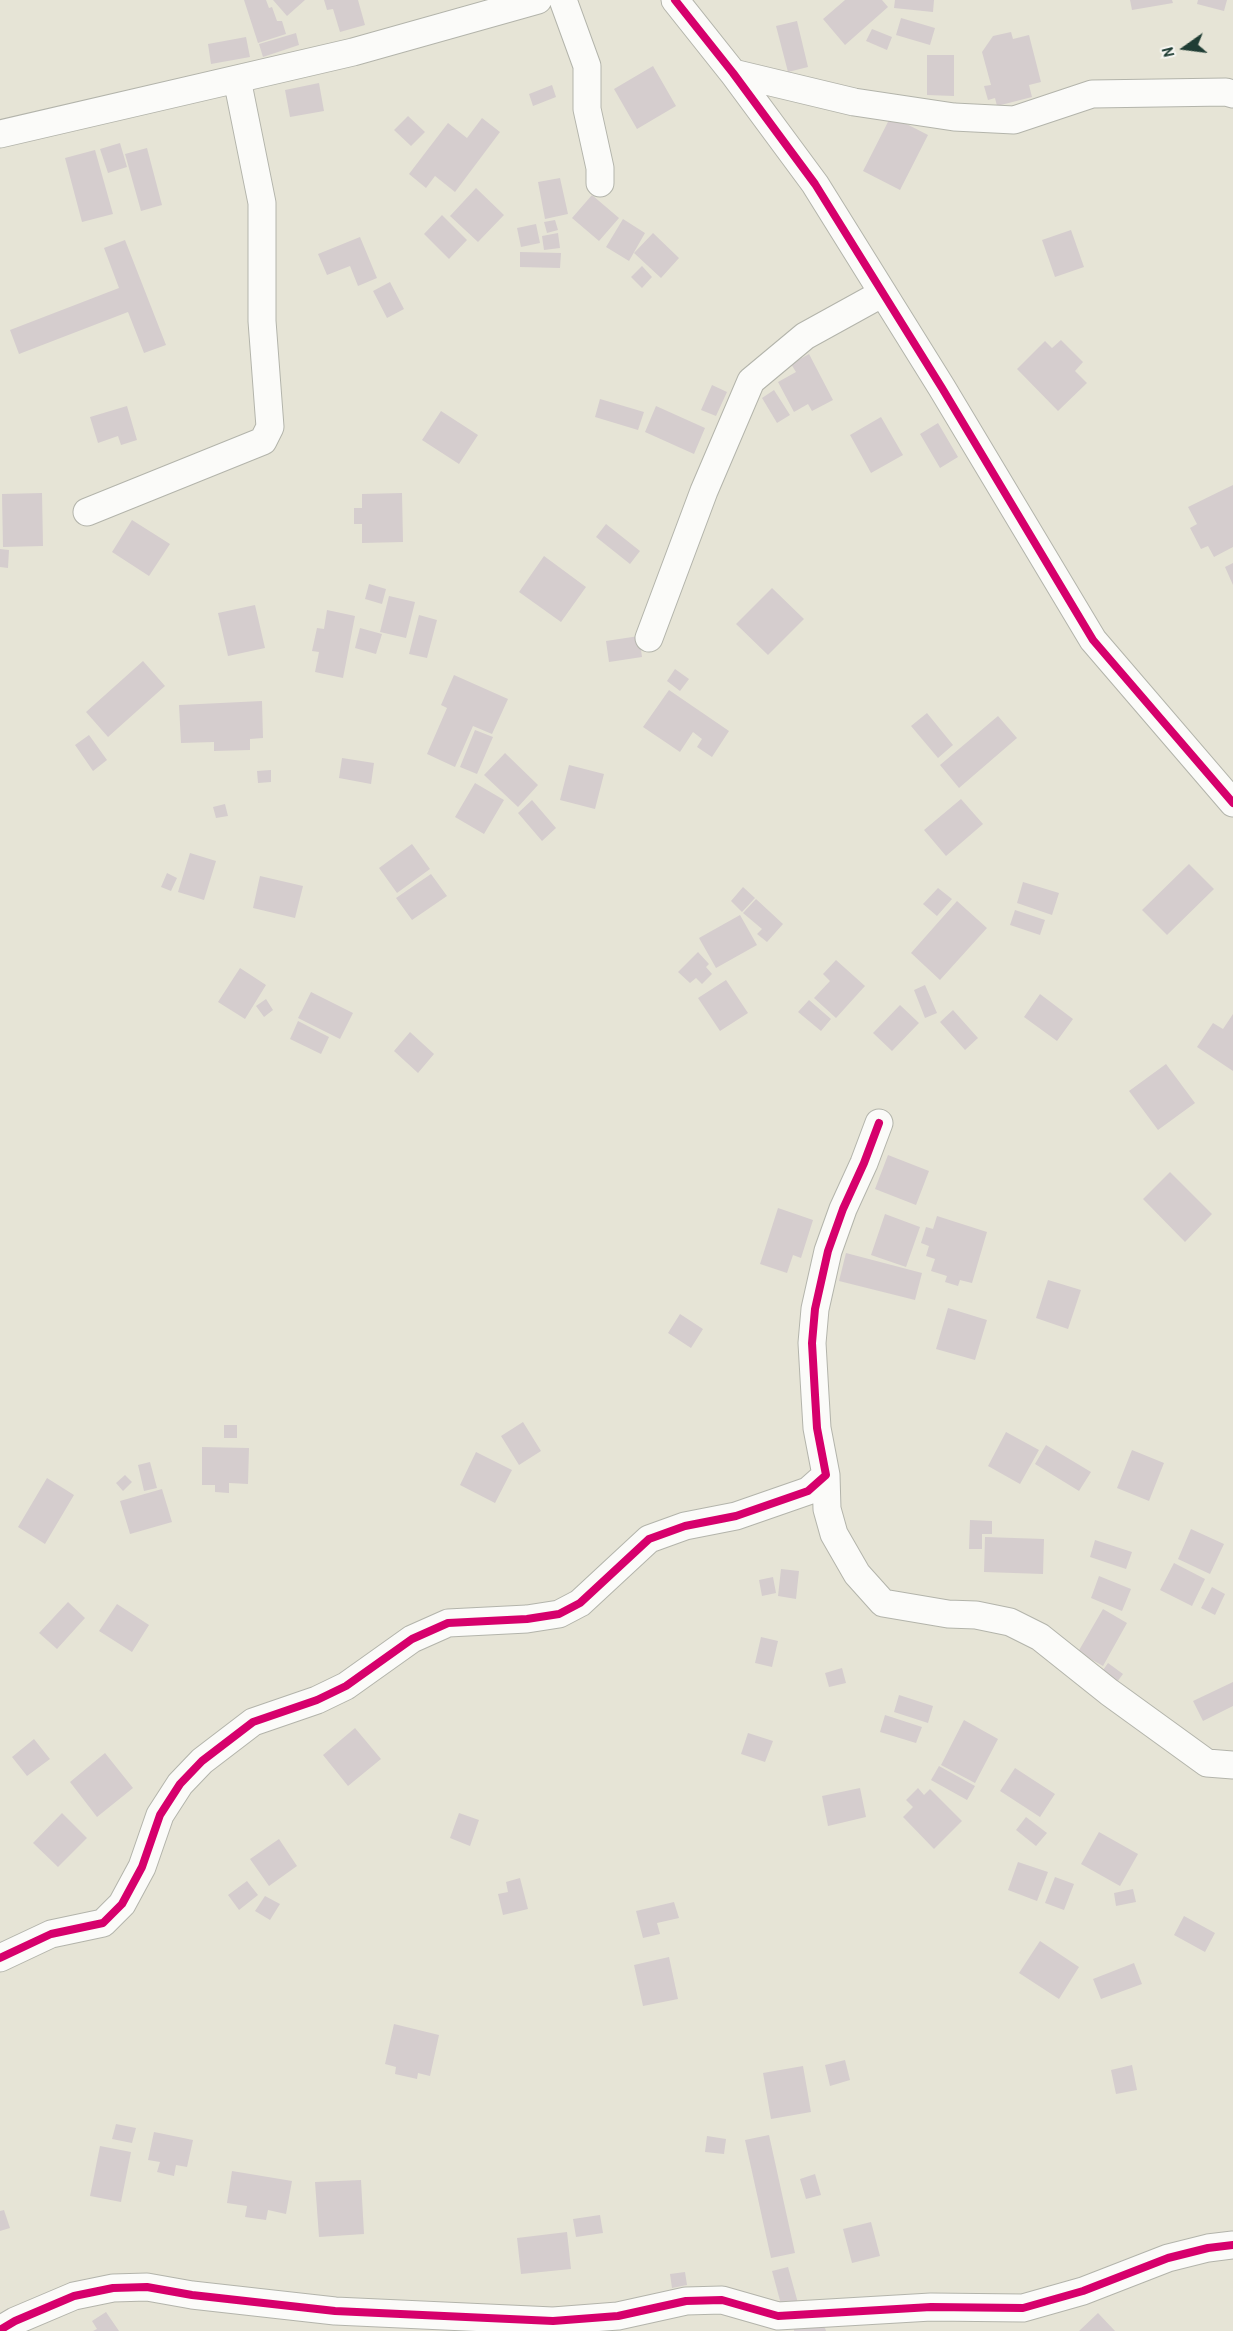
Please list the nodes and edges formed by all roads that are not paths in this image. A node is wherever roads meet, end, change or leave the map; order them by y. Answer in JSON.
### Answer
{"nodes":[{"id":1,"x":538,"y":0,"type":"edge"},
{"id":2,"x":563,"y":0,"type":"edge"},
{"id":3,"x":675,"y":0,"type":"edge"},
{"id":4,"x":733,"y":73,"type":"junction"},
{"id":5,"x":237,"y":79,"type":"junction"},
{"id":6,"x":1233,"y":94,"type":"edge"},
{"id":7,"x":0,"y":134,"type":"edge"},
{"id":8,"x":600,"y":183,"type":"dead end"},
{"id":9,"x":883,"y":293,"type":"junction"},
{"id":10,"x":87,"y":512,"type":"dead end"},
{"id":11,"x":649,"y":638,"type":"dead end"},
{"id":12,"x":1233,"y":803,"type":"edge"},
{"id":13,"x":879,"y":1123,"type":"dead end"},
{"id":14,"x":826,"y":1474,"type":"junction"},
{"id":15,"x":1233,"y":1766,"type":"edge"},
{"id":16,"x":0,"y":1958,"type":"edge"},
{"id":17,"x":1233,"y":2245,"type":"edge"},
{"id":18,"x":780,"y":2324,"type":"edge"},
{"id":19,"x":0,"y":2330,"type":"edge"}],
"edges":[{"from":1,"to":5,"type":"street"},
{"from":2,"to":8,"type":"street"},
{"from":3,"to":4,"type":"street"},
{"from":4,"to":6,"type":"street"},
{"from":4,"to":9,"type":"street"},
{"from":5,"to":7,"type":"street"},
{"from":5,"to":10,"type":"street"},
{"from":9,"to":11,"type":"street"},
{"from":9,"to":12,"type":"street"},
{"from":13,"to":14,"type":"street"},
{"from":14,"to":15,"type":"street"},
{"from":14,"to":16,"type":"street"},
{"from":17,"to":18,"type":"street"},
{"from":18,"to":19,"type":"street"}]}
